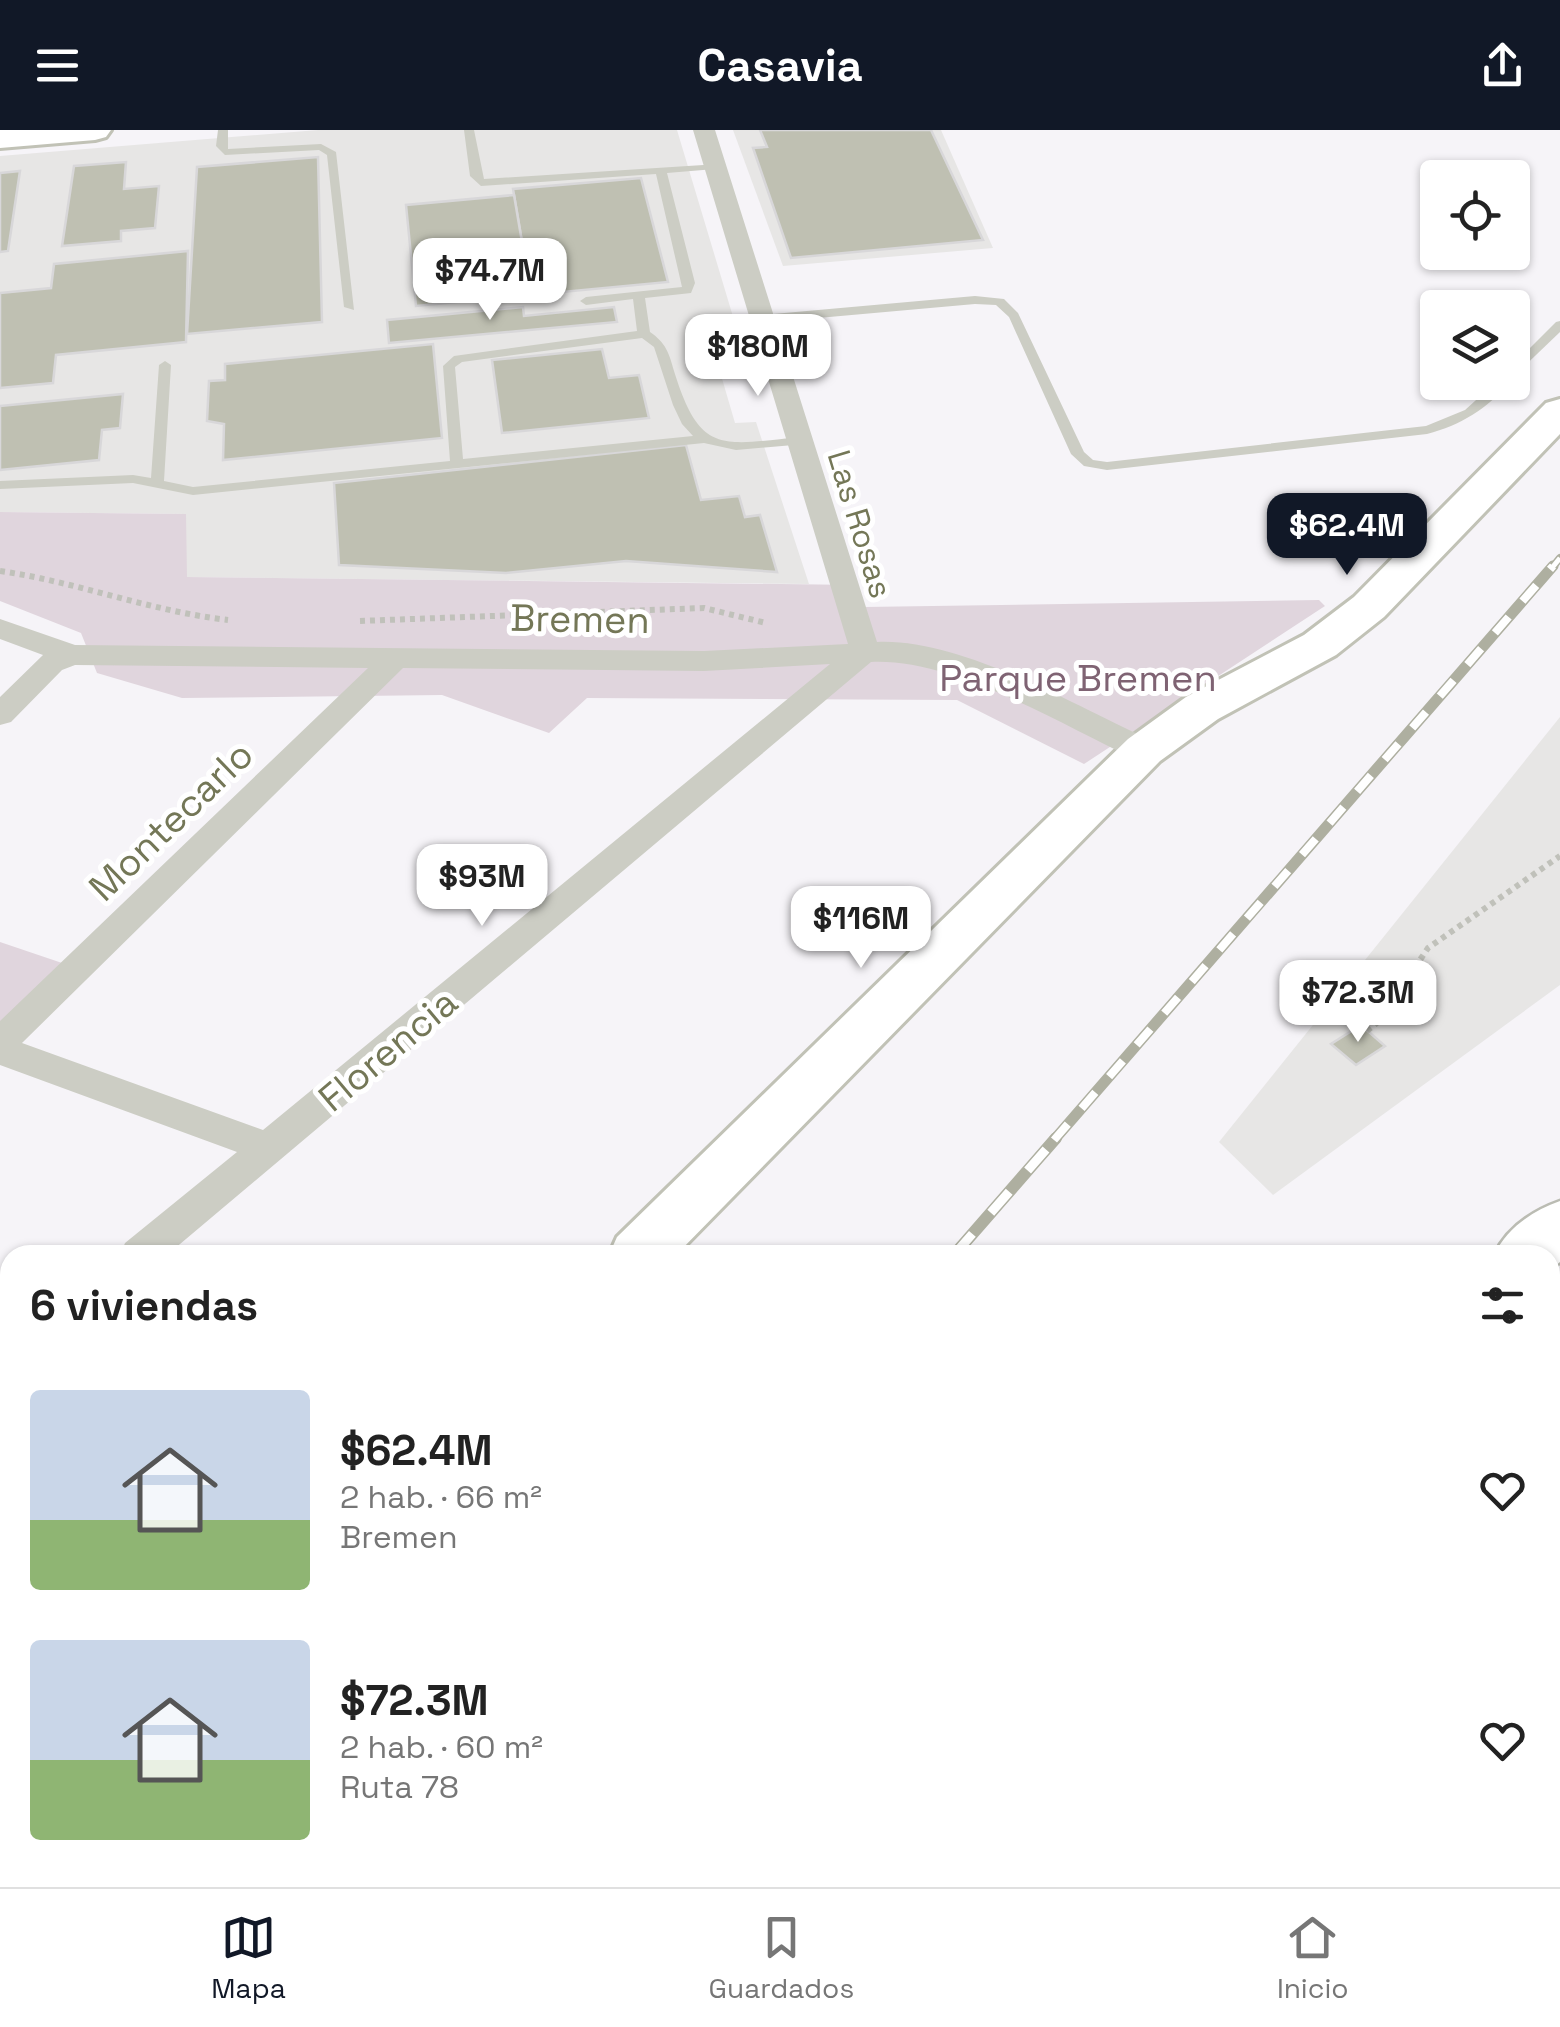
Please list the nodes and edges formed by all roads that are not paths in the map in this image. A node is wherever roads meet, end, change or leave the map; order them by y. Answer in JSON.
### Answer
{"nodes":[{"id":1,"x":91,"y":130,"type":"edge"},
{"id":2,"x":223,"y":130,"type":"edge"},
{"id":3,"x":470,"y":130,"type":"edge"},
{"id":4,"x":704,"y":130,"type":"edge"},
{"id":5,"x":0,"y":138,"type":"edge"},
{"id":6,"x":716,"y":166,"type":"junction"},
{"id":7,"x":661,"y":171,"type":"junction"},
{"id":8,"x":639,"y":296,"type":"junction"},
{"id":9,"x":586,"y":301,"type":"dead end"},
{"id":10,"x":350,"y":307,"type":"dead end"},
{"id":11,"x":762,"y":320,"type":"junction"},
{"id":12,"x":1560,"y":325,"type":"edge"},
{"id":13,"x":644,"y":334,"type":"junction"},
{"id":14,"x":1530,"y":356,"type":"edge"},
{"id":15,"x":165,"y":365,"type":"dead end"},
{"id":16,"x":1487,"y":400,"type":"edge"},
{"id":17,"x":1560,"y":411,"type":"edge"},
{"id":18,"x":703,"y":438,"type":"junction"},
{"id":19,"x":800,"y":441,"type":"junction"},
{"id":20,"x":457,"y":464,"type":"junction"},
{"id":21,"x":157,"y":483,"type":"junction"},
{"id":22,"x":0,"y":485,"type":"edge"},
{"id":23,"x":0,"y":628,"type":"edge"},
{"id":24,"x":850,"y":653,"type":"junction"},
{"id":25,"x":72,"y":655,"type":"junction"},
{"id":26,"x":398,"y":656,"type":"junction"},
{"id":27,"x":0,"y":716,"type":"edge"},
{"id":28,"x":1144,"y":750,"type":"junction"},
{"id":29,"x":0,"y":1047,"type":"edge"},
{"id":30,"x":269,"y":1148,"type":"junction"},
{"id":31,"x":1560,"y":1227,"type":"edge"},
{"id":32,"x":152,"y":1245,"type":"edge"},
{"id":33,"x":648,"y":1245,"type":"edge"},
{"id":34,"x":1537,"y":1245,"type":"edge"}],
"edges":[{"from":1,"to":5,"type":"main road"},
{"from":2,"to":10,"type":"lane"},
{"from":3,"to":7,"type":"lane"},
{"from":4,"to":6,"type":"street","name":"Las Rosas"},
{"from":6,"to":7,"type":"lane"},
{"from":6,"to":11,"type":"street","name":"Las Rosas"},
{"from":7,"to":8,"type":"lane"},
{"from":8,"to":9,"type":"lane"},
{"from":8,"to":13,"type":"lane"},
{"from":11,"to":16,"type":"lane"},
{"from":11,"to":19,"type":"street","name":"Las Rosas"},
{"from":12,"to":14,"type":"lane"},
{"from":13,"to":18,"type":"lane"},
{"from":13,"to":20,"type":"lane"},
{"from":15,"to":21,"type":"lane"},
{"from":17,"to":28,"type":"main road"},
{"from":18,"to":19,"type":"lane"},
{"from":18,"to":20,"type":"lane"},
{"from":19,"to":24,"type":"street","name":"Las Rosas"},
{"from":20,"to":21,"type":"lane"},
{"from":21,"to":22,"type":"lane"},
{"from":23,"to":25,"type":"street","name":"Bremen"},
{"from":24,"to":26,"type":"street","name":"Bremen"},
{"from":24,"to":28,"type":"street","name":"Bremen"},
{"from":24,"to":30,"type":"street","name":"Florencia"},
{"from":25,"to":26,"type":"street","name":"Bremen"},
{"from":25,"to":27,"type":"street"},
{"from":26,"to":29,"type":"street","name":"Montecarlo"},
{"from":28,"to":33,"type":"main road"},
{"from":29,"to":30,"type":"street"},
{"from":30,"to":32,"type":"street","name":"Florencia"},
{"from":31,"to":34,"type":"main road"}]}
